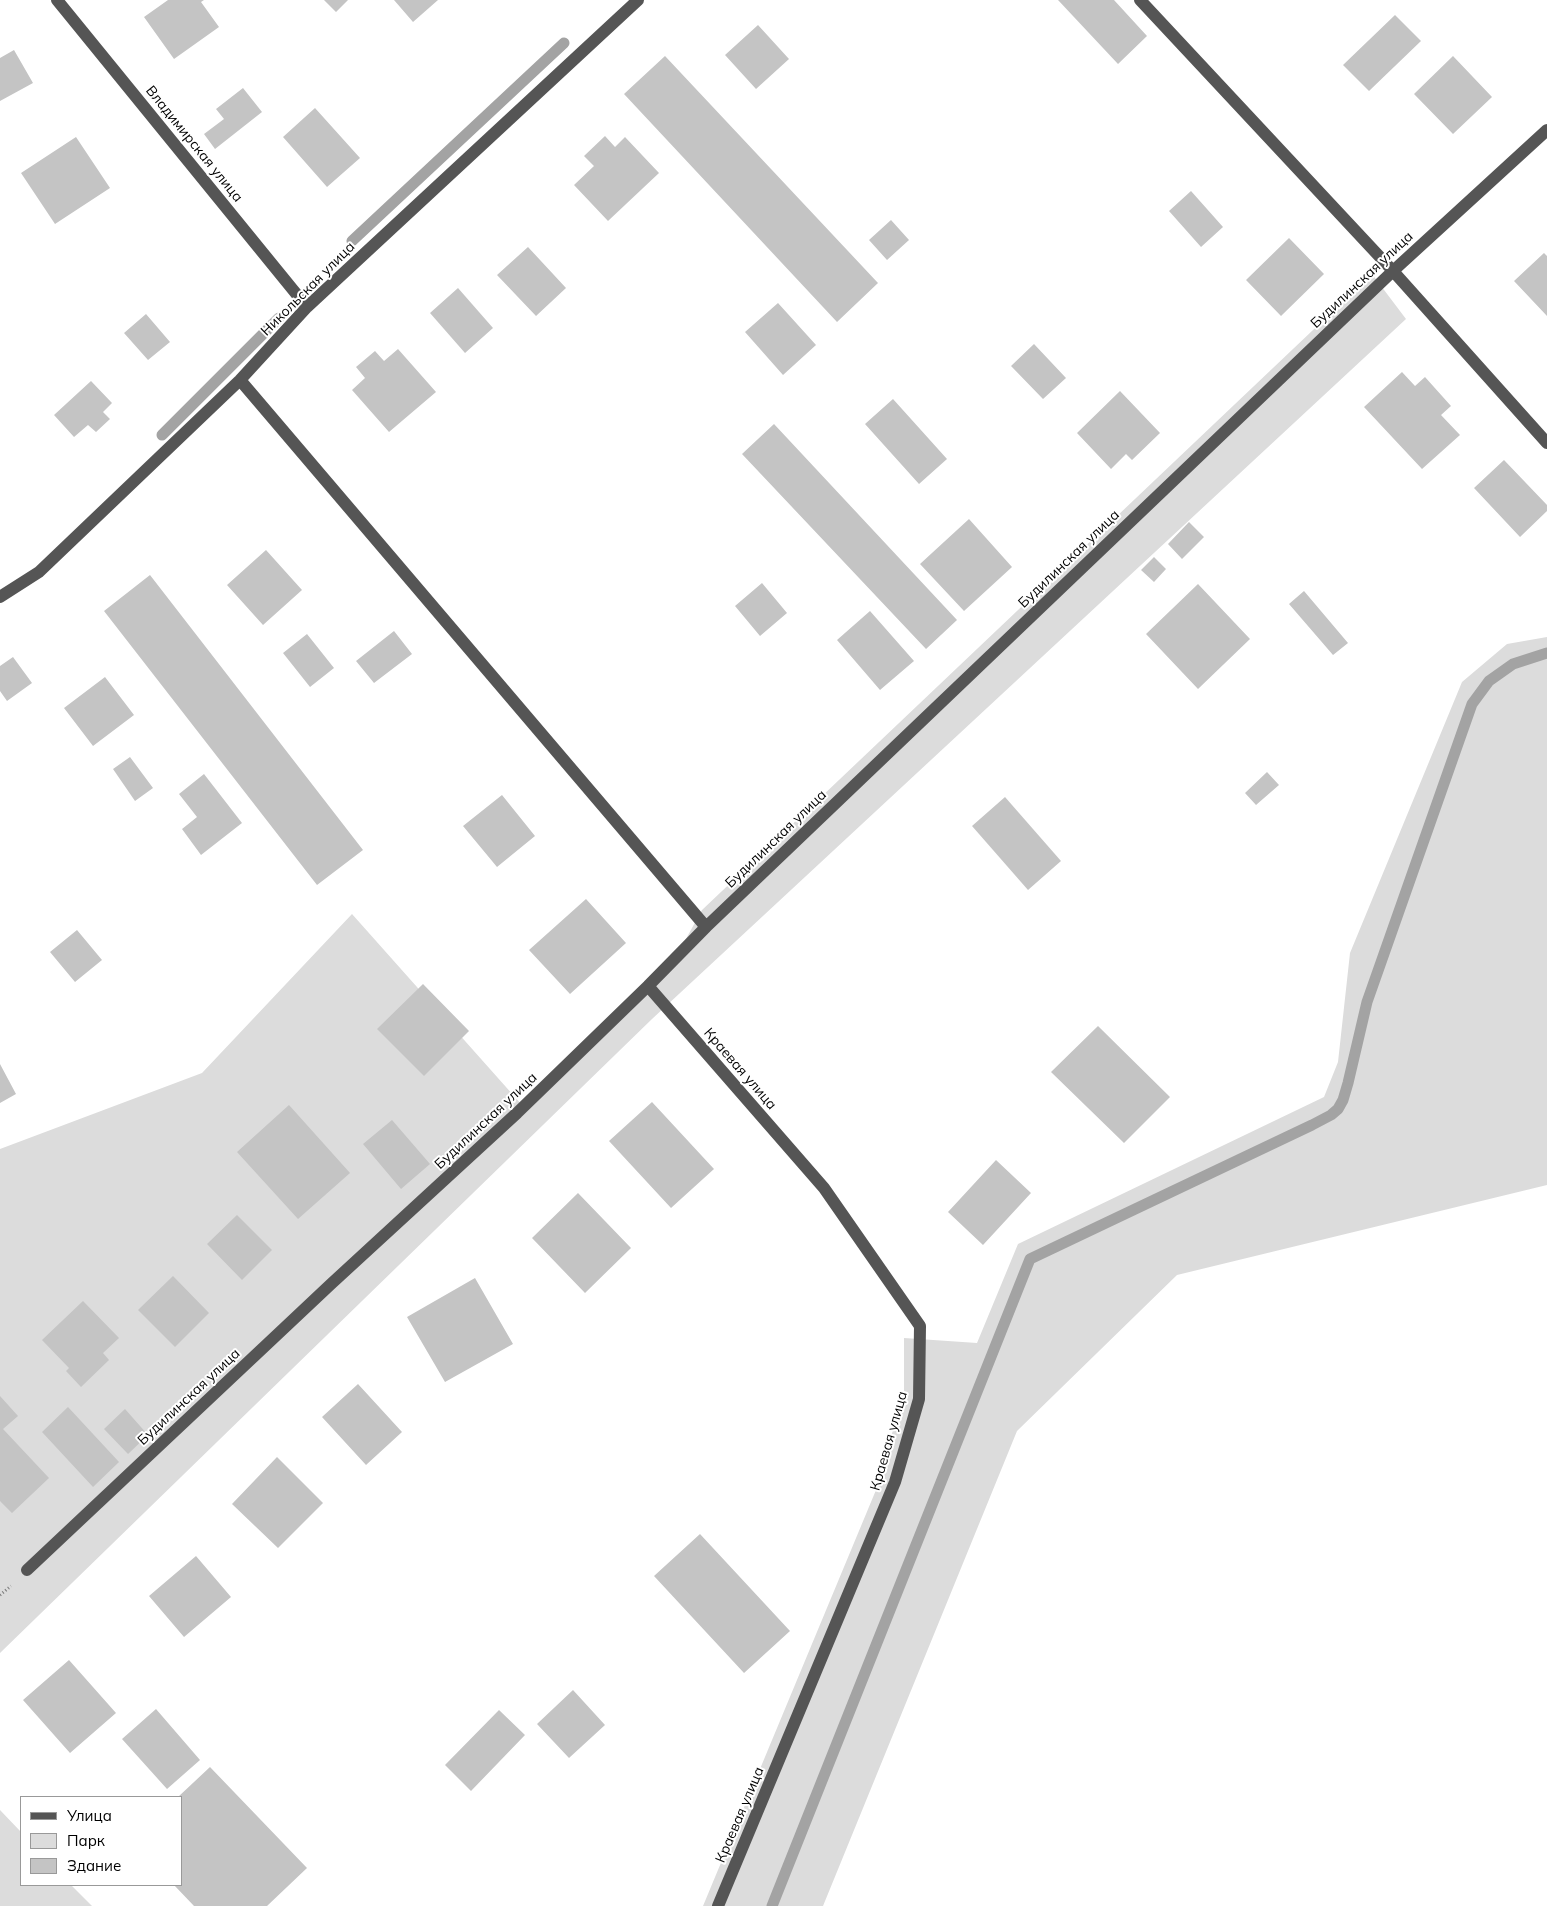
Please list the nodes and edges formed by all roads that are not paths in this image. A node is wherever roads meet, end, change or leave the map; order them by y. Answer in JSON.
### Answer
{"nodes":[{"id":1,"x":57,"y":0,"type":"edge"},
{"id":2,"x":638,"y":0,"type":"edge"},
{"id":3,"x":1140,"y":0,"type":"edge"},
{"id":4,"x":1547,"y":130,"type":"edge"},
{"id":5,"x":1393,"y":271,"type":"junction"},
{"id":6,"x":307,"y":308,"type":"junction"},
{"id":7,"x":240,"y":380,"type":"junction"},
{"id":8,"x":1547,"y":443,"type":"edge"},
{"id":9,"x":0,"y":598,"type":"edge"},
{"id":10,"x":706,"y":927,"type":"junction"},
{"id":11,"x":648,"y":986,"type":"junction"},
{"id":12,"x":27,"y":1570,"type":"dead end"},
{"id":13,"x":718,"y":1906,"type":"edge"}],
"edges":[{"from":1,"to":6,"type":"street","name":"Владимирская улица"},
{"from":2,"to":6,"type":"street","name":"Никольская улица"},
{"from":3,"to":5,"type":"street"},
{"from":4,"to":5,"type":"street","name":"Будилинская улица"},
{"from":5,"to":8,"type":"street"},
{"from":5,"to":10,"type":"street","name":"Будилинская улица"},
{"from":6,"to":7,"type":"street","name":"Никольская улица"},
{"from":7,"to":9,"type":"street","name":"Никольская улица"},
{"from":7,"to":10,"type":"street"},
{"from":10,"to":11,"type":"street","name":"Будилинская улица"},
{"from":11,"to":12,"type":"street","name":"Будилинская улица"},
{"from":11,"to":13,"type":"street","name":"Краевая улица"}]}
